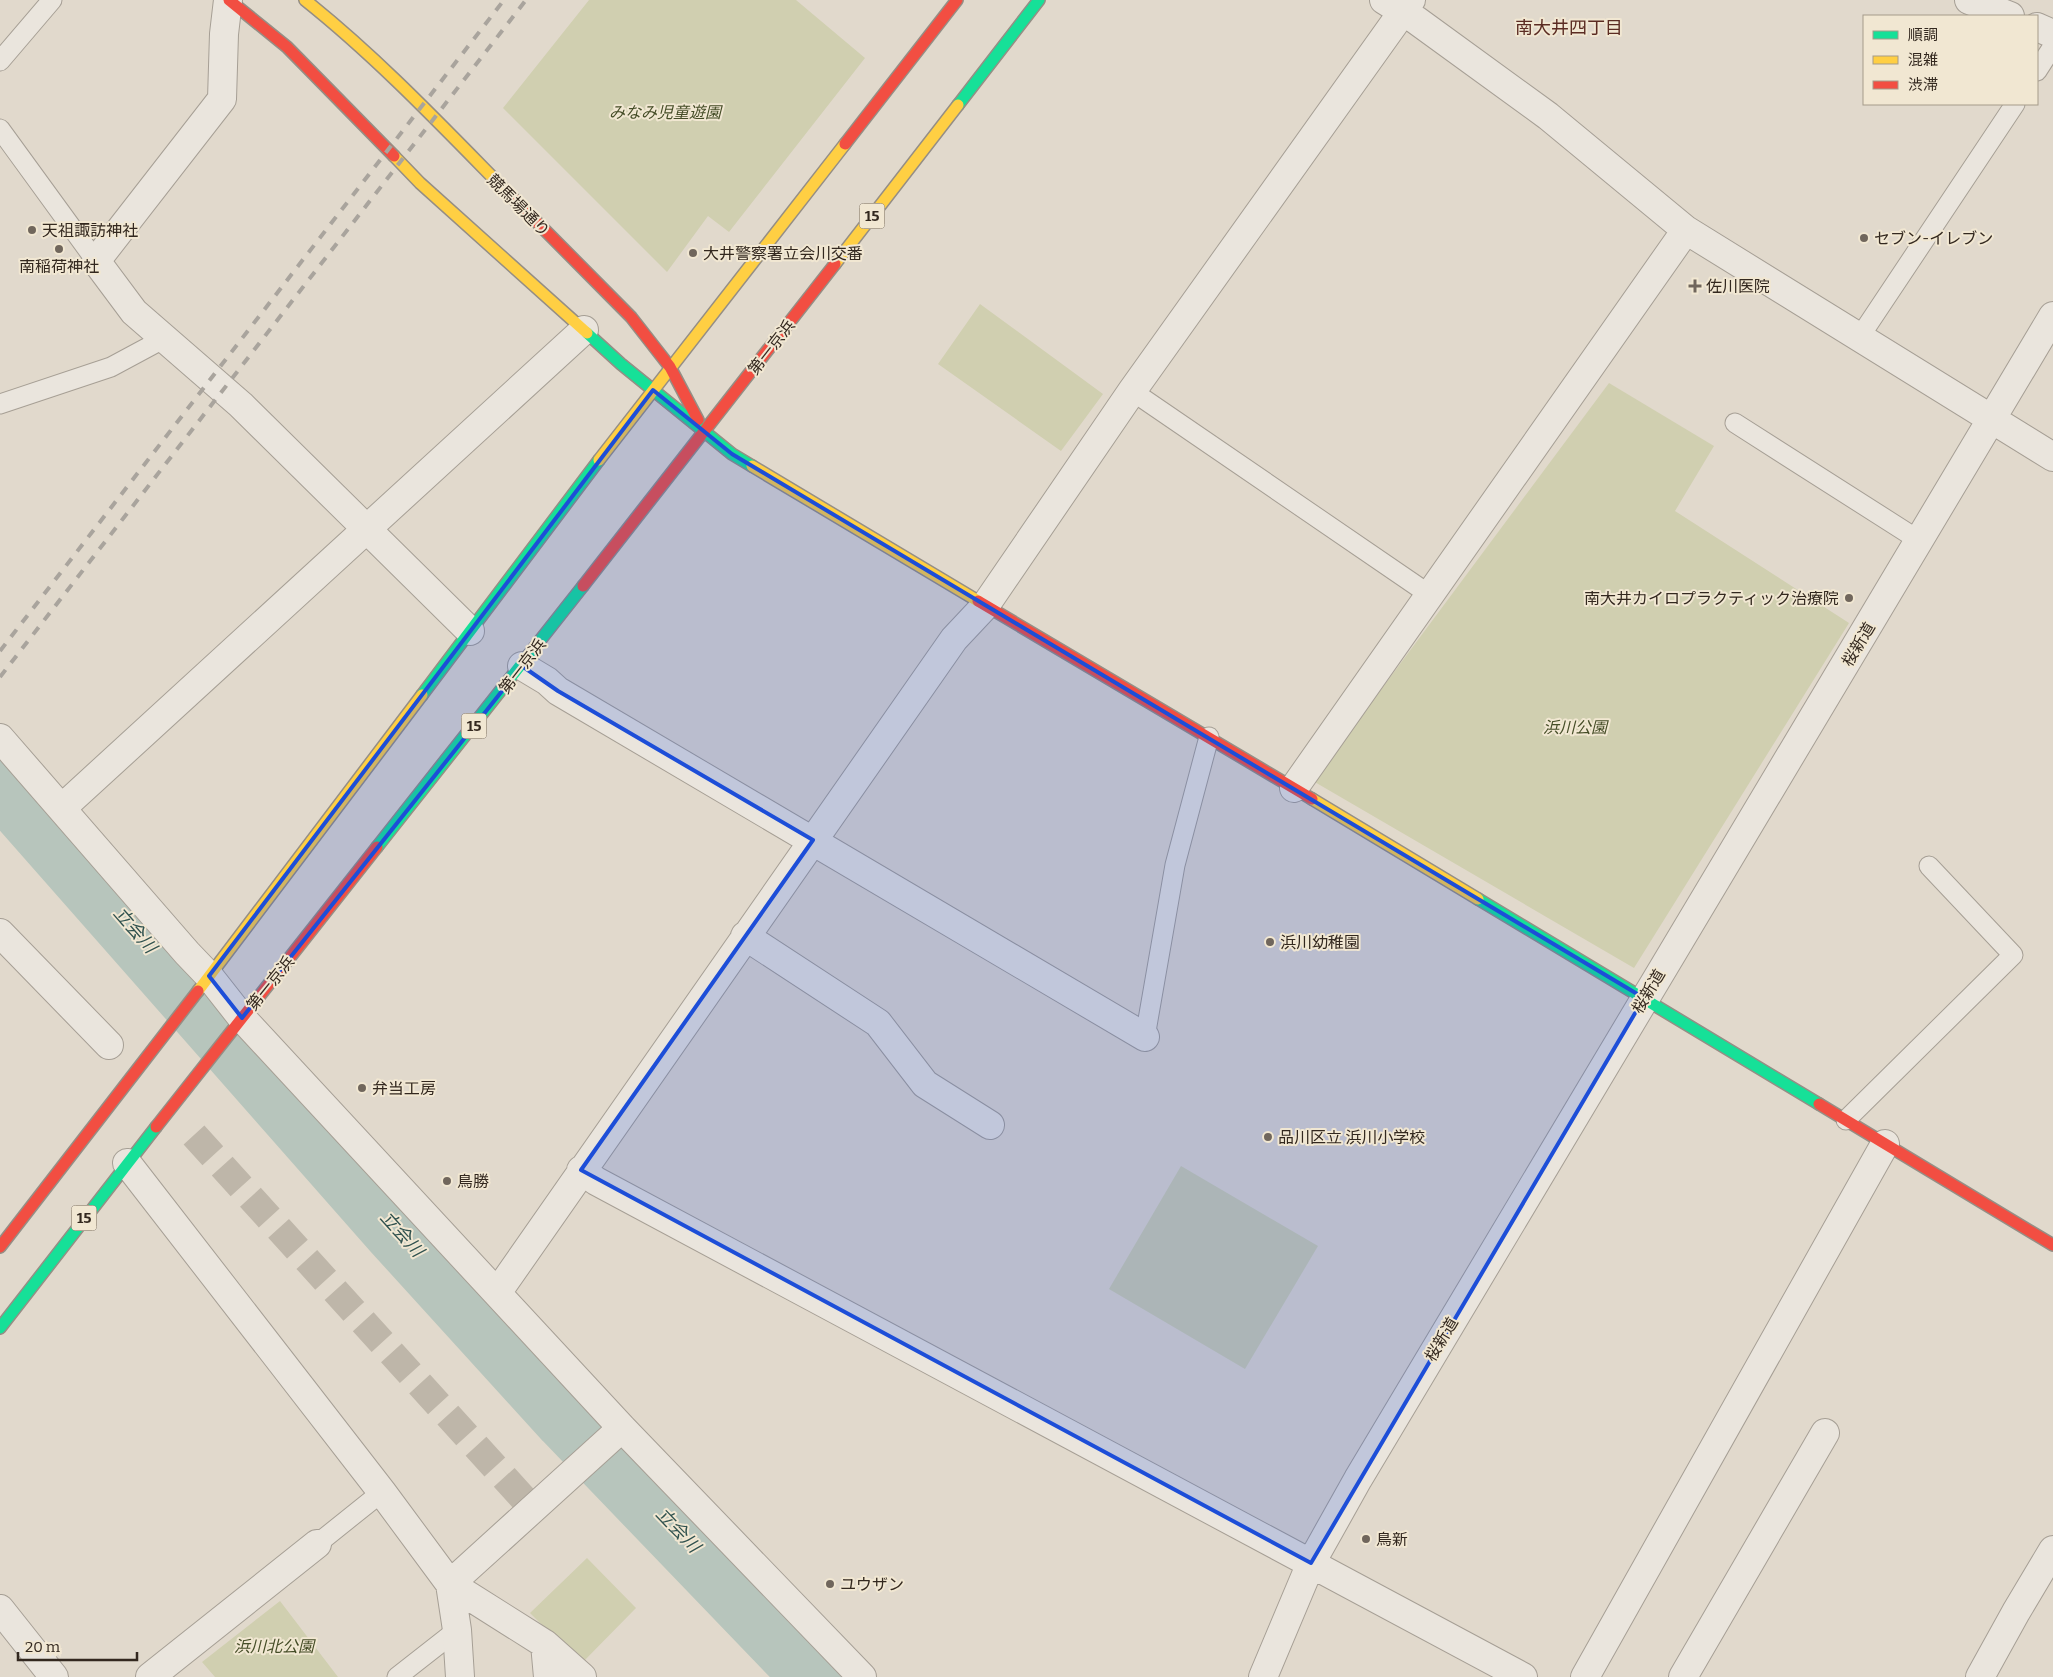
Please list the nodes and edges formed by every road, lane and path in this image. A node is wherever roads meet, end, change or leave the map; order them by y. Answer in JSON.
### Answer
{"nodes":[{"id":1,"x":52,"y":0,"type":"edge"},
{"id":2,"x":228,"y":0,"type":"edge"},
{"id":3,"x":305,"y":0,"type":"edge"},
{"id":4,"x":957,"y":0,"type":"edge"},
{"id":5,"x":1039,"y":0,"type":"edge"},
{"id":6,"x":1969,"y":0,"type":"edge"},
{"id":7,"x":1400,"y":4,"type":"edge"},
{"id":8,"x":2007,"y":15,"type":"edge"},
{"id":9,"x":2038,"y":27,"type":"edge"},
{"id":10,"x":2053,"y":34,"type":"edge"},
{"id":11,"x":2053,"y":46,"type":"edge"},
{"id":12,"x":0,"y":61,"type":"edge"},
{"id":13,"x":2038,"y":68,"type":"edge"},
{"id":14,"x":2014,"y":105,"type":"edge"},
{"id":15,"x":0,"y":129,"type":"edge"},
{"id":16,"x":1686,"y":230,"type":"junction"},
{"id":17,"x":96,"y":261,"type":"junction"},
{"id":18,"x":2053,"y":316,"type":"edge"},
{"id":19,"x":584,"y":330,"type":"junction"},
{"id":20,"x":165,"y":338,"type":"junction"},
{"id":21,"x":1859,"y":338,"type":"junction"},
{"id":22,"x":670,"y":367,"type":"junction"},
{"id":23,"x":653,"y":390,"type":"junction"},
{"id":24,"x":1132,"y":391,"type":"junction"},
{"id":25,"x":0,"y":404,"type":"edge"},
{"id":26,"x":1992,"y":419,"type":"junction"},
{"id":27,"x":1735,"y":423,"type":"dead end"},
{"id":28,"x":705,"y":432,"type":"junction"},
{"id":29,"x":2053,"y":457,"type":"edge"},
{"id":30,"x":365,"y":529,"type":"junction"},
{"id":31,"x":1920,"y":541,"type":"junction"},
{"id":32,"x":1430,"y":595,"type":"junction"},
{"id":33,"x":985,"y":606,"type":"junction"},
{"id":34,"x":470,"y":631,"type":"junction"},
{"id":35,"x":522,"y":666,"type":"junction"},
{"id":36,"x":1209,"y":737,"type":"junction"},
{"id":37,"x":0,"y":738,"type":"edge"},
{"id":38,"x":1294,"y":788,"type":"junction"},
{"id":39,"x":62,"y":808,"type":"junction"},
{"id":40,"x":813,"y":840,"type":"junction"},
{"id":41,"x":1929,"y":866,"type":"dead end"},
{"id":42,"x":0,"y":933,"type":"edge"},
{"id":43,"x":745,"y":936,"type":"junction"},
{"id":44,"x":204,"y":982,"type":"junction"},
{"id":45,"x":1644,"y":998,"type":"junction"},
{"id":46,"x":238,"y":1024,"type":"junction"},
{"id":47,"x":1145,"y":1037,"type":"joint"},
{"id":48,"x":109,"y":1045,"type":"dead end"},
{"id":49,"x":1846,"y":1120,"type":"junction"},
{"id":50,"x":990,"y":1125,"type":"dead end"},
{"id":51,"x":1885,"y":1144,"type":"junction"},
{"id":52,"x":127,"y":1162,"type":"junction"},
{"id":53,"x":581,"y":1170,"type":"junction"},
{"id":54,"x":2053,"y":1245,"type":"edge"},
{"id":55,"x":0,"y":1247,"type":"edge"},
{"id":56,"x":497,"y":1293,"type":"junction"},
{"id":57,"x":0,"y":1328,"type":"edge"},
{"id":58,"x":616,"y":1432,"type":"junction"},
{"id":59,"x":1825,"y":1433,"type":"dead end"},
{"id":60,"x":382,"y":1492,"type":"junction"},
{"id":61,"x":317,"y":1544,"type":"joint"},
{"id":62,"x":2053,"y":1550,"type":"edge"},
{"id":63,"x":1311,"y":1563,"type":"junction"},
{"id":64,"x":450,"y":1584,"type":"junction"},
{"id":65,"x":0,"y":1609,"type":"edge"},
{"id":66,"x":457,"y":1630,"type":"junction"},
{"id":67,"x":545,"y":1644,"type":"junction"},
{"id":68,"x":54,"y":1677,"type":"edge"},
{"id":69,"x":150,"y":1677,"type":"edge"},
{"id":70,"x":397,"y":1677,"type":"edge"},
{"id":71,"x":460,"y":1677,"type":"edge"},
{"id":72,"x":548,"y":1677,"type":"edge"},
{"id":73,"x":582,"y":1677,"type":"edge"},
{"id":74,"x":862,"y":1677,"type":"edge"},
{"id":75,"x":1263,"y":1677,"type":"edge"},
{"id":76,"x":1523,"y":1677,"type":"edge"},
{"id":77,"x":1585,"y":1677,"type":"edge"},
{"id":78,"x":1683,"y":1677,"type":"edge"},
{"id":79,"x":1980,"y":1677,"type":"edge"}],
"edges":[{"from":1,"to":12,"type":"lane"},
{"from":2,"to":17,"type":"street"},
{"from":2,"to":19,"type":"main road"},
{"from":3,"to":22,"type":"main road","name":"競馬場通り"},
{"from":4,"to":22,"type":"main road"},
{"from":5,"to":28,"type":"main road","name":"第一京浜","number":"15"},
{"from":6,"to":8,"type":"street"},
{"from":7,"to":16,"type":"street"},
{"from":7,"to":24,"type":"street"},
{"from":9,"to":10,"type":"street"},
{"from":11,"to":13,"type":"lane"},
{"from":14,"to":21,"type":"lane"},
{"from":15,"to":17,"type":"lane"},
{"from":16,"to":21,"type":"street"},
{"from":16,"to":32,"type":"street"},
{"from":17,"to":20,"type":"street"},
{"from":18,"to":26,"type":"street","name":"桜新道"},
{"from":19,"to":23,"type":"main road"},
{"from":19,"to":30,"type":"street"},
{"from":20,"to":25,"type":"lane"},
{"from":20,"to":30,"type":"street"},
{"from":21,"to":26,"type":"street"},
{"from":22,"to":23,"type":"main road"},
{"from":22,"to":28,"type":"main road","name":"競馬場通り"},
{"from":23,"to":28,"type":"main road"},
{"from":23,"to":34,"type":"main road"},
{"from":24,"to":32,"type":"lane"},
{"from":24,"to":33,"type":"street"},
{"from":26,"to":29,"type":"street"},
{"from":26,"to":31,"type":"street","name":"桜新道"},
{"from":27,"to":31,"type":"lane"},
{"from":28,"to":33,"type":"main road"},
{"from":28,"to":35,"type":"main road","name":"第一京浜","number":"15"},
{"from":30,"to":34,"type":"street"},
{"from":30,"to":39,"type":"street"},
{"from":31,"to":45,"type":"street","name":"桜新道"},
{"from":32,"to":38,"type":"street"},
{"from":33,"to":36,"type":"main road"},
{"from":33,"to":40,"type":"street"},
{"from":34,"to":44,"type":"main road"},
{"from":35,"to":40,"type":"street"},
{"from":35,"to":46,"type":"main road","name":"第一京浜","number":"15"},
{"from":36,"to":38,"type":"main road"},
{"from":36,"to":47,"type":"lane"},
{"from":37,"to":39,"type":"street"},
{"from":38,"to":45,"type":"main road"},
{"from":39,"to":44,"type":"street"},
{"from":40,"to":43,"type":"street"},
{"from":40,"to":47,"type":"street"},
{"from":41,"to":49,"type":"lane"},
{"from":42,"to":48,"type":"street"},
{"from":43,"to":50,"type":"street"},
{"from":43,"to":53,"type":"street"},
{"from":44,"to":46,"type":"street"},
{"from":44,"to":55,"type":"main road"},
{"from":45,"to":49,"type":"main road"},
{"from":45,"to":63,"type":"street","name":"桜新道"},
{"from":46,"to":52,"type":"main road","name":"第一京浜","number":"15"},
{"from":46,"to":56,"type":"street"},
{"from":49,"to":51,"type":"main road"},
{"from":51,"to":54,"type":"main road"},
{"from":51,"to":77,"type":"street"},
{"from":52,"to":57,"type":"main road","name":"第一京浜","number":"15"},
{"from":52,"to":60,"type":"street"},
{"from":53,"to":56,"type":"street"},
{"from":53,"to":63,"type":"street"},
{"from":56,"to":58,"type":"street"},
{"from":58,"to":64,"type":"street"},
{"from":58,"to":74,"type":"street"},
{"from":59,"to":78,"type":"street"},
{"from":60,"to":61,"type":"lane"},
{"from":60,"to":64,"type":"street"},
{"from":61,"to":69,"type":"street"},
{"from":62,"to":79,"type":"street"},
{"from":63,"to":75,"type":"street","name":"桜新道"},
{"from":63,"to":76,"type":"street"},
{"from":64,"to":66,"type":"street"},
{"from":64,"to":67,"type":"street"},
{"from":65,"to":68,"type":"street"},
{"from":66,"to":70,"type":"lane"},
{"from":66,"to":71,"type":"street"},
{"from":67,"to":72,"type":"street"},
{"from":67,"to":73,"type":"street"}]}
